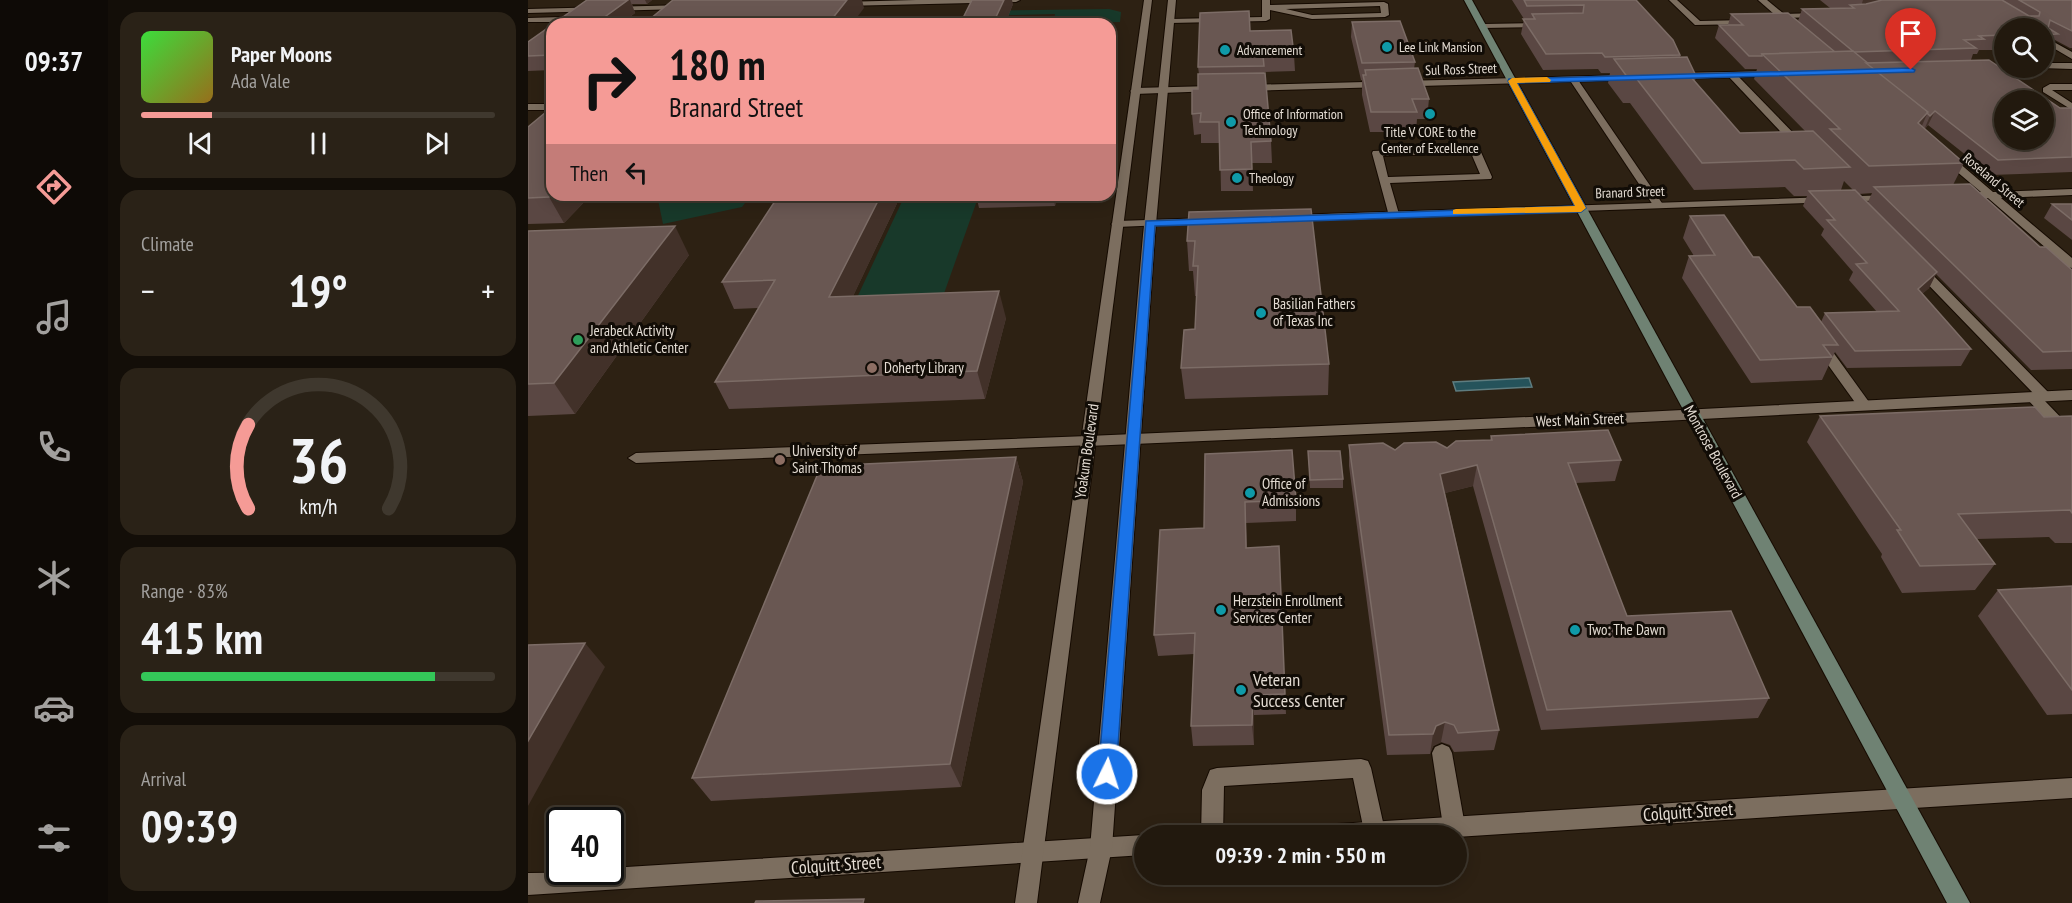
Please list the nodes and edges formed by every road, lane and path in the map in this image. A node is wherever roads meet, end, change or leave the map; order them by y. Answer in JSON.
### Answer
{"nodes":[{"id":1,"x":677,"y":0,"type":"edge"},
{"id":2,"x":1016,"y":0,"type":"edge"},
{"id":3,"x":1148,"y":0,"type":"edge"},
{"id":4,"x":1172,"y":0,"type":"edge"},
{"id":5,"x":1468,"y":0,"type":"edge"},
{"id":6,"x":1673,"y":0,"type":"edge"},
{"id":7,"x":1762,"y":0,"type":"edge"},
{"id":8,"x":894,"y":1,"type":"edge"},
{"id":9,"x":834,"y":4,"type":"edge"},
{"id":10,"x":1267,"y":4,"type":"edge"},
{"id":11,"x":692,"y":7,"type":"edge"},
{"id":12,"x":668,"y":8,"type":"junction"},
{"id":13,"x":550,"y":10,"type":"junction"},
{"id":14,"x":528,"y":11,"type":"edge"},
{"id":15,"x":1826,"y":15,"type":"edge"},
{"id":16,"x":656,"y":18,"type":"edge"},
{"id":17,"x":1781,"y":19,"type":"junction"},
{"id":18,"x":528,"y":20,"type":"edge"},
{"id":19,"x":540,"y":20,"type":"junction"},
{"id":20,"x":546,"y":20,"type":"edge"},
{"id":21,"x":1170,"y":21,"type":"junction"},
{"id":22,"x":1760,"y":21,"type":"edge"},
{"id":23,"x":1554,"y":24,"type":"edge"},
{"id":24,"x":1482,"y":26,"type":"junction"},
{"id":25,"x":1803,"y":35,"type":"edge"},
{"id":26,"x":2054,"y":45,"type":"edge"},
{"id":27,"x":2072,"y":56,"type":"edge"},
{"id":28,"x":2054,"y":66,"type":"edge"},
{"id":29,"x":2072,"y":66,"type":"edge"},
{"id":30,"x":1686,"y":67,"type":"edge"},
{"id":31,"x":1785,"y":73,"type":"edge"},
{"id":32,"x":1732,"y":75,"type":"junction"},
{"id":33,"x":1693,"y":76,"type":"junction"},
{"id":34,"x":1645,"y":77,"type":"edge"},
{"id":35,"x":1669,"y":77,"type":"edge"},
{"id":36,"x":1573,"y":79,"type":"junction"},
{"id":37,"x":1512,"y":81,"type":"junction"},
{"id":38,"x":2072,"y":87,"type":"edge"},
{"id":39,"x":1241,"y":88,"type":"edge"},
{"id":40,"x":1218,"y":89,"type":"edge"},
{"id":41,"x":1163,"y":90,"type":"junction"},
{"id":42,"x":1135,"y":91,"type":"junction"},
{"id":43,"x":528,"y":107,"type":"edge"},
{"id":44,"x":546,"y":107,"type":"edge"},
{"id":45,"x":2072,"y":107,"type":"edge"},
{"id":46,"x":546,"y":112,"type":"edge"},
{"id":47,"x":540,"y":118,"type":"edge"},
{"id":48,"x":1942,"y":153,"type":"edge"},
{"id":49,"x":1809,"y":155,"type":"edge"},
{"id":50,"x":1385,"y":180,"type":"junction"},
{"id":51,"x":1840,"y":187,"type":"edge"},
{"id":52,"x":2072,"y":192,"type":"edge"},
{"id":53,"x":1990,"y":195,"type":"junction"},
{"id":54,"x":1952,"y":196,"type":"edge"},
{"id":55,"x":1896,"y":198,"type":"edge"},
{"id":56,"x":1852,"y":199,"type":"junction"},
{"id":57,"x":1659,"y":206,"type":"junction"},
{"id":58,"x":1581,"y":208,"type":"junction"},
{"id":59,"x":1865,"y":213,"type":"edge"},
{"id":60,"x":1393,"y":214,"type":"junction"},
{"id":61,"x":1278,"y":218,"type":"edge"},
{"id":62,"x":1221,"y":220,"type":"edge"},
{"id":63,"x":1150,"y":223,"type":"junction"},
{"id":64,"x":1117,"y":224,"type":"junction"},
{"id":65,"x":1913,"y":262,"type":"edge"},
{"id":66,"x":2072,"y":264,"type":"edge"},
{"id":67,"x":1814,"y":336,"type":"edge"},
{"id":68,"x":2072,"y":395,"type":"edge"},
{"id":69,"x":2039,"y":396,"type":"junction"},
{"id":70,"x":1864,"y":405,"type":"junction"},
{"id":71,"x":1693,"y":414,"type":"junction"},
{"id":72,"x":2072,"y":438,"type":"edge"},
{"id":73,"x":1134,"y":440,"type":"junction"},
{"id":74,"x":1088,"y":441,"type":"junction"},
{"id":75,"x":636,"y":458,"type":"dead end"},
{"id":76,"x":1442,"y":753,"type":"dead end"},
{"id":77,"x":2072,"y":788,"type":"edge"},
{"id":78,"x":1902,"y":799,"type":"junction"},
{"id":79,"x":1212,"y":825,"type":"edge"},
{"id":80,"x":1373,"y":825,"type":"edge"},
{"id":81,"x":1454,"y":825,"type":"edge"},
{"id":82,"x":1467,"y":825,"type":"edge"},
{"id":83,"x":1134,"y":846,"type":"edge"},
{"id":84,"x":1101,"y":848,"type":"junction"},
{"id":85,"x":1032,"y":852,"type":"junction"},
{"id":86,"x":528,"y":884,"type":"edge"},
{"id":87,"x":1026,"y":903,"type":"edge"},
{"id":88,"x":1089,"y":903,"type":"edge"},
{"id":89,"x":1959,"y":903,"type":"edge"}],
"edges":[{"from":1,"to":12,"type":"street"},
{"from":2,"to":8,"type":"street"},
{"from":3,"to":42,"type":"street","name":"Yoakum Boulevard"},
{"from":4,"to":21,"type":"street"},
{"from":5,"to":24,"type":"main road","name":"Montrose Boulevard"},
{"from":6,"to":22,"type":"street"},
{"from":7,"to":17,"type":"street"},
{"from":8,"to":9,"type":"street"},
{"from":10,"to":10,"type":"street"},
{"from":10,"to":21,"type":"street"},
{"from":11,"to":12,"type":"street"},
{"from":12,"to":13,"type":"street"},
{"from":12,"to":16,"type":"street"},
{"from":13,"to":14,"type":"street"},
{"from":13,"to":19,"type":"street"},
{"from":15,"to":17,"type":"street"},
{"from":17,"to":25,"type":"street"},
{"from":18,"to":19,"type":"street"},
{"from":19,"to":20,"type":"street"},
{"from":21,"to":41,"type":"street"},
{"from":23,"to":24,"type":"street"},
{"from":24,"to":37,"type":"main road","name":"Montrose Boulevard"},
{"from":26,"to":27,"type":"street"},
{"from":28,"to":29,"type":"street"},
{"from":30,"to":33,"type":"street"},
{"from":31,"to":32,"type":"street"},
{"from":32,"to":33,"type":"street"},
{"from":32,"to":49,"type":"street"},
{"from":33,"to":35,"type":"street"},
{"from":34,"to":36,"type":"street","name":"Sul Ross Street"},
{"from":36,"to":37,"type":"street","name":"Sul Ross Street"},
{"from":36,"to":57,"type":"street"},
{"from":37,"to":39,"type":"street","name":"Sul Ross Street"},
{"from":37,"to":58,"type":"main road","name":"Montrose Boulevard"},
{"from":38,"to":45,"type":"street"},
{"from":40,"to":41,"type":"street"},
{"from":41,"to":42,"type":"street"},
{"from":41,"to":63,"type":"street"},
{"from":42,"to":64,"type":"street","name":"Yoakum Boulevard"},
{"from":43,"to":44,"type":"street"},
{"from":46,"to":47,"type":"street"},
{"from":48,"to":53,"type":"street","name":"Roseland Street"},
{"from":50,"to":50,"type":"street"},
{"from":50,"to":60,"type":"street"},
{"from":51,"to":56,"type":"street"},
{"from":52,"to":53,"type":"street"},
{"from":53,"to":54,"type":"street"},
{"from":53,"to":66,"type":"street","name":"Roseland Street"},
{"from":55,"to":56,"type":"street","name":"Branard Street"},
{"from":56,"to":57,"type":"street","name":"Branard Street"},
{"from":56,"to":59,"type":"street"},
{"from":57,"to":58,"type":"street","name":"Branard Street"},
{"from":58,"to":60,"type":"street","name":"Branard Street"},
{"from":58,"to":71,"type":"main road","name":"Montrose Boulevard"},
{"from":60,"to":61,"type":"street","name":"Branard Street"},
{"from":62,"to":63,"type":"street"},
{"from":63,"to":64,"type":"street"},
{"from":63,"to":73,"type":"street"},
{"from":64,"to":74,"type":"street","name":"Yoakum Boulevard"},
{"from":65,"to":69,"type":"street"},
{"from":67,"to":70,"type":"street"},
{"from":68,"to":69,"type":"street","name":"West Main Street"},
{"from":69,"to":70,"type":"street","name":"West Main Street"},
{"from":69,"to":72,"type":"street"},
{"from":70,"to":71,"type":"street","name":"West Main Street"},
{"from":71,"to":73,"type":"street","name":"West Main Street"},
{"from":71,"to":78,"type":"main road","name":"Montrose Boulevard"},
{"from":73,"to":74,"type":"street","name":"West Main Street"},
{"from":73,"to":84,"type":"street"},
{"from":74,"to":75,"type":"street","name":"West Main Street"},
{"from":74,"to":85,"type":"street","name":"Yoakum Boulevard"},
{"from":76,"to":81,"type":"street"},
{"from":77,"to":78,"type":"street","name":"Colquitt Street"},
{"from":78,"to":82,"type":"street","name":"Colquitt Street"},
{"from":78,"to":89,"type":"main road","name":"Montrose Boulevard"},
{"from":79,"to":80,"type":"street"},
{"from":83,"to":84,"type":"street","name":"Colquitt Street"},
{"from":84,"to":85,"type":"street","name":"Colquitt Street"},
{"from":84,"to":88,"type":"street"},
{"from":85,"to":86,"type":"street","name":"Colquitt Street"},
{"from":85,"to":87,"type":"street","name":"Yoakum Boulevard"}]}
